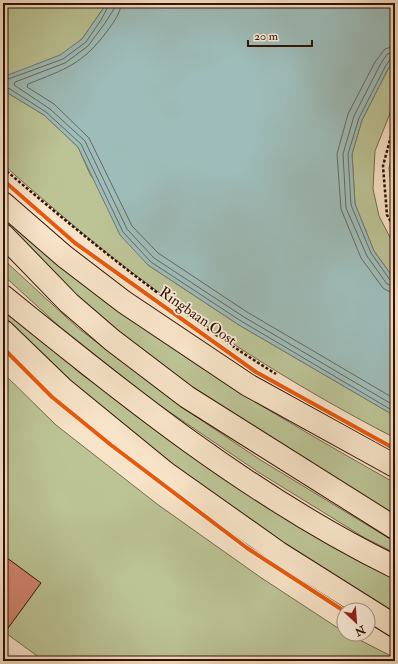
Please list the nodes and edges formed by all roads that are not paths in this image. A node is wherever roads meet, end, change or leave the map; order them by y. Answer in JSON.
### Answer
{"nodes":[{"id":1,"x":3,"y":203,"type":"edge"},
{"id":2,"x":3,"y":236,"type":"edge"},
{"id":3,"x":3,"y":296,"type":"edge"},
{"id":4,"x":3,"y":331,"type":"edge"},
{"id":5,"x":395,"y":466,"type":"edge"},
{"id":6,"x":395,"y":528,"type":"edge"},
{"id":7,"x":395,"y":567,"type":"edge"},
{"id":8,"x":395,"y":626,"type":"edge"}],
"edges":[{"from":1,"to":5,"type":"main road"},
{"from":2,"to":6,"type":"main road"},
{"from":3,"to":7,"type":"main road"},
{"from":4,"to":8,"type":"main road"}]}
